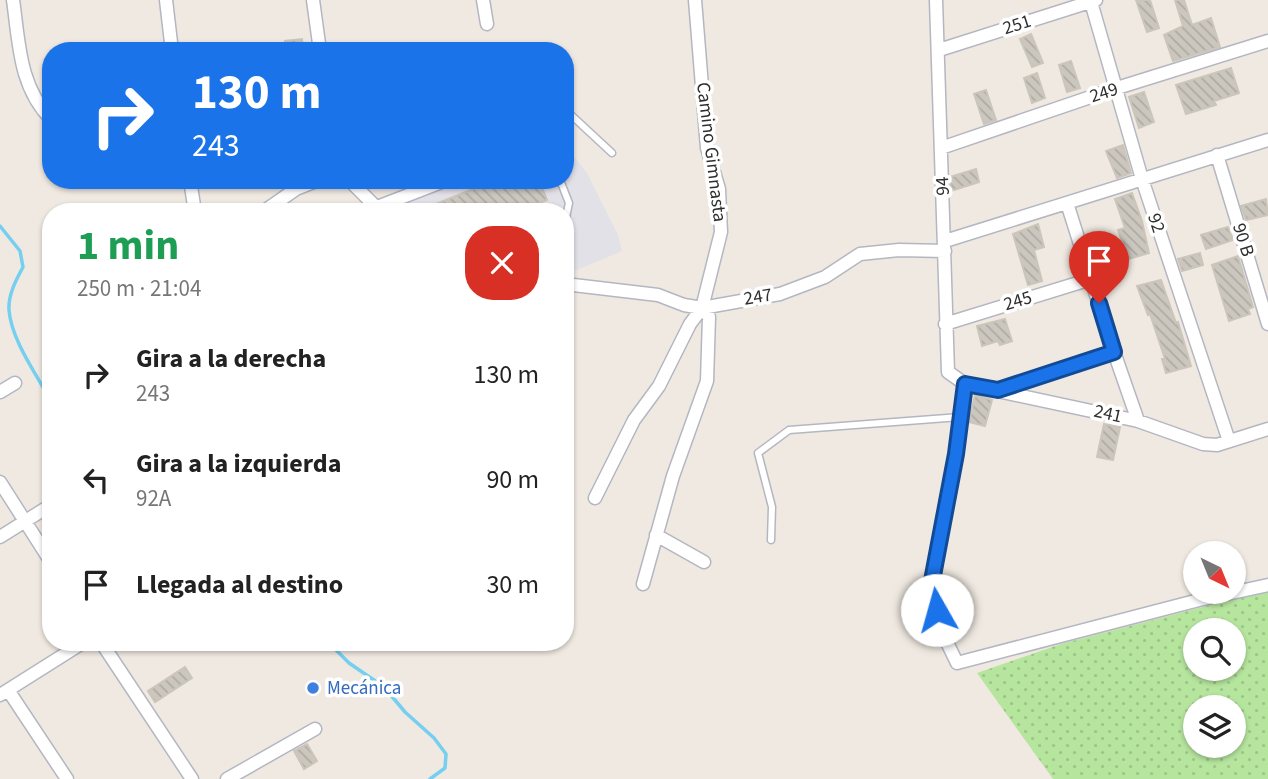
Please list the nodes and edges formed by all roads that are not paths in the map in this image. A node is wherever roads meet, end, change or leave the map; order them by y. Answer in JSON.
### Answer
{"nodes":[{"id":1,"x":13,"y":0,"type":"edge"},
{"id":2,"x":166,"y":0,"type":"edge"},
{"id":3,"x":313,"y":0,"type":"edge"},
{"id":4,"x":483,"y":0,"type":"edge"},
{"id":5,"x":695,"y":0,"type":"edge"},
{"id":6,"x":936,"y":0,"type":"edge"},
{"id":7,"x":1093,"y":1,"type":"edge"},
{"id":8,"x":487,"y":24,"type":"dead end"},
{"id":9,"x":1268,"y":41,"type":"edge"},
{"id":10,"x":171,"y":42,"type":"edge"},
{"id":11,"x":319,"y":42,"type":"edge"},
{"id":12,"x":939,"y":50,"type":"junction"},
{"id":13,"x":1117,"y":88,"type":"junction"},
{"id":14,"x":42,"y":110,"type":"edge"},
{"id":15,"x":574,"y":118,"type":"edge"},
{"id":16,"x":1268,"y":140,"type":"edge"},
{"id":17,"x":941,"y":148,"type":"junction"},
{"id":18,"x":612,"y":153,"type":"dead end"},
{"id":19,"x":1217,"y":155,"type":"junction"},
{"id":20,"x":1142,"y":179,"type":"junction"},
{"id":21,"x":296,"y":189,"type":"edge"},
{"id":22,"x":358,"y":189,"type":"edge"},
{"id":23,"x":426,"y":189,"type":"edge"},
{"id":24,"x":277,"y":203,"type":"edge"},
{"id":25,"x":373,"y":203,"type":"edge"},
{"id":26,"x":393,"y":203,"type":"edge"},
{"id":27,"x":1068,"y":203,"type":"junction"},
{"id":28,"x":945,"y":246,"type":"junction"},
{"id":29,"x":1091,"y":279,"type":"junction"},
{"id":30,"x":574,"y":285,"type":"edge"},
{"id":31,"x":702,"y":308,"type":"junction"},
{"id":32,"x":945,"y":324,"type":"junction"},
{"id":33,"x":1268,"y":324,"type":"edge"},
{"id":34,"x":1114,"y":352,"type":"junction"},
{"id":35,"x":948,"y":372,"type":"joint"},
{"id":36,"x":15,"y":383,"type":"dead end"},
{"id":37,"x":965,"y":384,"type":"junction"},
{"id":38,"x":998,"y":390,"type":"junction"},
{"id":39,"x":0,"y":392,"type":"edge"},
{"id":40,"x":960,"y":417,"type":"junction"},
{"id":41,"x":1138,"y":421,"type":"junction"},
{"id":42,"x":1268,"y":429,"type":"edge"},
{"id":43,"x":1229,"y":441,"type":"junction"},
{"id":44,"x":0,"y":482,"type":"edge"},
{"id":45,"x":595,"y":498,"type":"dead end"},
{"id":46,"x":42,"y":511,"type":"edge"},
{"id":47,"x":25,"y":521,"type":"junction"},
{"id":48,"x":656,"y":535,"type":"junction"},
{"id":49,"x":0,"y":537,"type":"edge"},
{"id":50,"x":771,"y":540,"type":"dead end"},
{"id":51,"x":42,"y":548,"type":"edge"},
{"id":52,"x":704,"y":562,"type":"dead end"},
{"id":53,"x":643,"y":583,"type":"dead end"},
{"id":54,"x":1268,"y":585,"type":"edge"},
{"id":55,"x":70,"y":651,"type":"edge"},
{"id":56,"x":108,"y":651,"type":"edge"},
{"id":57,"x":4,"y":692,"type":"edge"},
{"id":58,"x":315,"y":729,"type":"dead end"},
{"id":59,"x":66,"y":779,"type":"edge"},
{"id":60,"x":192,"y":779,"type":"edge"},
{"id":61,"x":227,"y":779,"type":"edge"}],
"edges":[{"from":1,"to":14,"type":"street"},
{"from":2,"to":10,"type":"street"},
{"from":3,"to":11,"type":"street"},
{"from":4,"to":8,"type":"street"},
{"from":5,"to":31,"type":"street","name":"Camino Gimnasta"},
{"from":6,"to":12,"type":"street","name":"94"},
{"from":7,"to":12,"type":"street","name":"251"},
{"from":7,"to":13,"type":"street","name":"92"},
{"from":9,"to":13,"type":"street","name":"249"},
{"from":12,"to":17,"type":"street","name":"94"},
{"from":13,"to":17,"type":"street","name":"249"},
{"from":13,"to":20,"type":"street","name":"92"},
{"from":15,"to":18,"type":"lane"},
{"from":16,"to":19,"type":"street","name":"247"},
{"from":17,"to":28,"type":"street","name":"94"},
{"from":19,"to":20,"type":"street","name":"247"},
{"from":19,"to":33,"type":"street","name":"90 B"},
{"from":20,"to":27,"type":"street","name":"247"},
{"from":20,"to":43,"type":"street","name":"92"},
{"from":21,"to":24,"type":"street"},
{"from":22,"to":25,"type":"street"},
{"from":23,"to":26,"type":"street"},
{"from":27,"to":28,"type":"street","name":"247"},
{"from":27,"to":29,"type":"street"},
{"from":28,"to":31,"type":"street","name":"247"},
{"from":28,"to":32,"type":"street","name":"94"},
{"from":29,"to":32,"type":"street","name":"245"},
{"from":29,"to":34,"type":"street"},
{"from":30,"to":31,"type":"street","name":"247"},
{"from":31,"to":45,"type":"street"},
{"from":31,"to":48,"type":"street","name":"Camino Gimnasta"},
{"from":32,"to":35,"type":"street","name":"94"},
{"from":34,"to":38,"type":"street"},
{"from":34,"to":41,"type":"street"},
{"from":35,"to":37,"type":"street","name":"241"},
{"from":36,"to":39,"type":"street"},
{"from":37,"to":38,"type":"street","name":"241"},
{"from":37,"to":40,"type":"street"},
{"from":38,"to":41,"type":"street","name":"241"},
{"from":40,"to":50,"type":"lane"},
{"from":40,"to":54,"type":"street"},
{"from":41,"to":43,"type":"street","name":"241"},
{"from":42,"to":43,"type":"street","name":"241"},
{"from":44,"to":47,"type":"street"},
{"from":46,"to":47,"type":"street"},
{"from":47,"to":49,"type":"street"},
{"from":47,"to":51,"type":"street"},
{"from":48,"to":52,"type":"street"},
{"from":48,"to":53,"type":"street","name":"Camino Gimnasta"},
{"from":55,"to":57,"type":"street"},
{"from":56,"to":60,"type":"street"},
{"from":57,"to":59,"type":"street"},
{"from":58,"to":61,"type":"street"}]}
